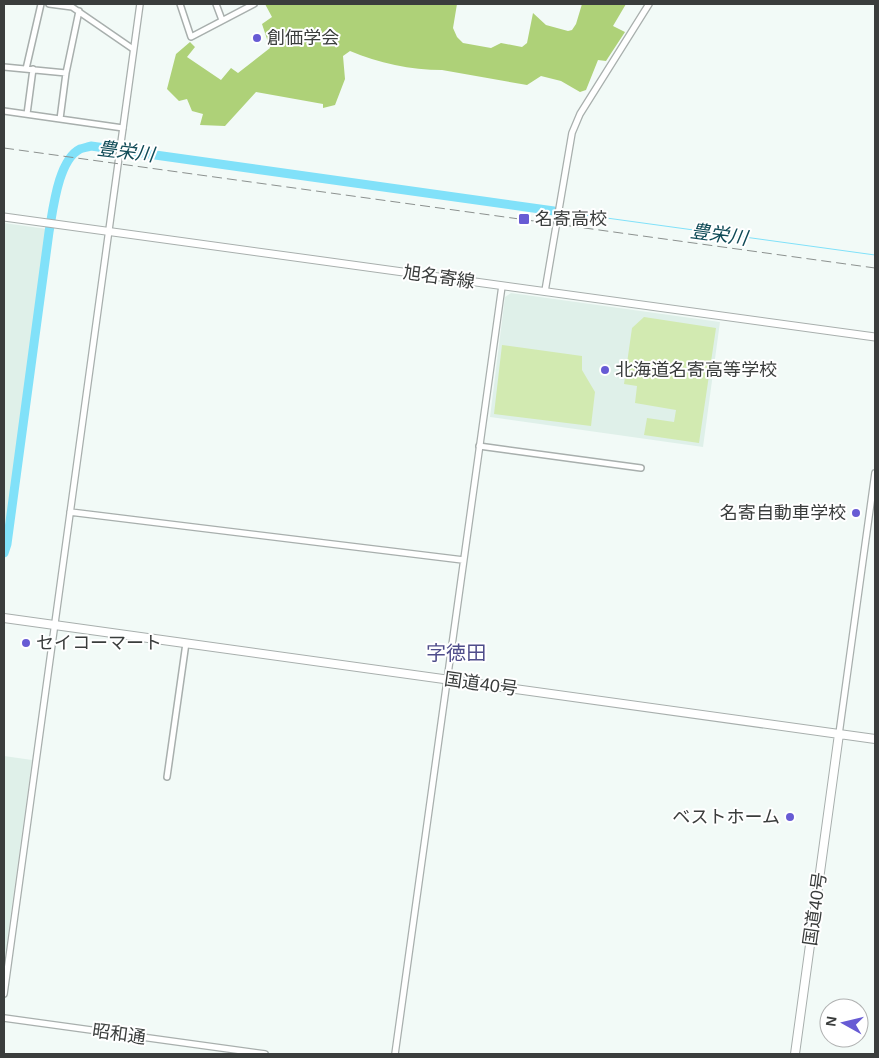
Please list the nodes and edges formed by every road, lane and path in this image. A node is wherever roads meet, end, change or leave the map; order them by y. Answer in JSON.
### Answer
{"nodes":[{"id":1,"x":41,"y":4,"type":"edge"},
{"id":2,"x":49,"y":4,"type":"edge"},
{"id":3,"x":140,"y":4,"type":"edge"},
{"id":4,"x":180,"y":4,"type":"edge"},
{"id":5,"x":216,"y":4,"type":"edge"},
{"id":6,"x":254,"y":4,"type":"edge"},
{"id":7,"x":649,"y":4,"type":"edge"},
{"id":8,"x":79,"y":11,"type":"junction"},
{"id":9,"x":222,"y":20,"type":"junction"},
{"id":10,"x":133,"y":49,"type":"junction"},
{"id":11,"x":4,"y":67,"type":"edge"},
{"id":12,"x":26,"y":69,"type":"junction"},
{"id":13,"x":33,"y":69,"type":"junction"},
{"id":14,"x":66,"y":73,"type":"junction"},
{"id":15,"x":4,"y":111,"type":"edge"},
{"id":16,"x":26,"y":114,"type":"junction"},
{"id":17,"x":60,"y":119,"type":"junction"},
{"id":18,"x":123,"y":128,"type":"junction"},
{"id":19,"x":4,"y":217,"type":"edge"},
{"id":20,"x":108,"y":231,"type":"junction"},
{"id":21,"x":502,"y":286,"type":"junction"},
{"id":22,"x":544,"y":291,"type":"junction"},
{"id":23,"x":875,"y":337,"type":"edge"},
{"id":24,"x":479,"y":446,"type":"junction"},
{"id":25,"x":641,"y":468,"type":"dead end"},
{"id":26,"x":875,"y":473,"type":"edge"},
{"id":27,"x":70,"y":512,"type":"junction"},
{"id":28,"x":463,"y":560,"type":"junction"},
{"id":29,"x":4,"y":618,"type":"edge"},
{"id":30,"x":54,"y":625,"type":"junction"},
{"id":31,"x":186,"y":643,"type":"junction"},
{"id":32,"x":447,"y":679,"type":"junction"},
{"id":33,"x":839,"y":734,"type":"junction"},
{"id":34,"x":875,"y":739,"type":"edge"},
{"id":35,"x":167,"y":777,"type":"dead end"},
{"id":36,"x":4,"y":994,"type":"edge"},
{"id":37,"x":4,"y":1018,"type":"edge"},
{"id":38,"x":265,"y":1054,"type":"edge"},
{"id":39,"x":395,"y":1054,"type":"edge"},
{"id":40,"x":795,"y":1054,"type":"edge"}],
"edges":[{"from":1,"to":12,"type":"street"},
{"from":2,"to":8,"type":"street"},
{"from":3,"to":10,"type":"street"},
{"from":4,"to":9,"type":"street"},
{"from":5,"to":9,"type":"street"},
{"from":6,"to":9,"type":"street"},
{"from":7,"to":22,"type":"street"},
{"from":8,"to":10,"type":"street"},
{"from":8,"to":14,"type":"street"},
{"from":10,"to":18,"type":"street"},
{"from":11,"to":12,"type":"street"},
{"from":12,"to":13,"type":"street"},
{"from":13,"to":14,"type":"street"},
{"from":13,"to":16,"type":"street"},
{"from":14,"to":17,"type":"street"},
{"from":15,"to":16,"type":"street"},
{"from":16,"to":17,"type":"street"},
{"from":17,"to":18,"type":"street"},
{"from":18,"to":20,"type":"street"},
{"from":19,"to":20,"type":"main road","name":"旭名寄線"},
{"from":20,"to":21,"type":"main road","name":"旭名寄線"},
{"from":20,"to":27,"type":"street"},
{"from":21,"to":22,"type":"main road","name":"旭名寄線"},
{"from":21,"to":24,"type":"street"},
{"from":22,"to":23,"type":"main road","name":"旭名寄線"},
{"from":24,"to":25,"type":"street"},
{"from":24,"to":28,"type":"street"},
{"from":26,"to":33,"type":"street"},
{"from":27,"to":28,"type":"street"},
{"from":27,"to":30,"type":"street"},
{"from":28,"to":32,"type":"street"},
{"from":29,"to":30,"type":"highway","name":"国道40号"},
{"from":30,"to":31,"type":"highway","name":"国道40号"},
{"from":30,"to":36,"type":"street"},
{"from":31,"to":32,"type":"highway","name":"国道40号"},
{"from":31,"to":35,"type":"street"},
{"from":32,"to":33,"type":"highway","name":"国道40号"},
{"from":32,"to":39,"type":"street"},
{"from":33,"to":34,"type":"highway","name":"国道40号"},
{"from":33,"to":40,"type":"highway","name":"国道40号"},
{"from":37,"to":38,"type":"street","name":"昭和通"}]}
